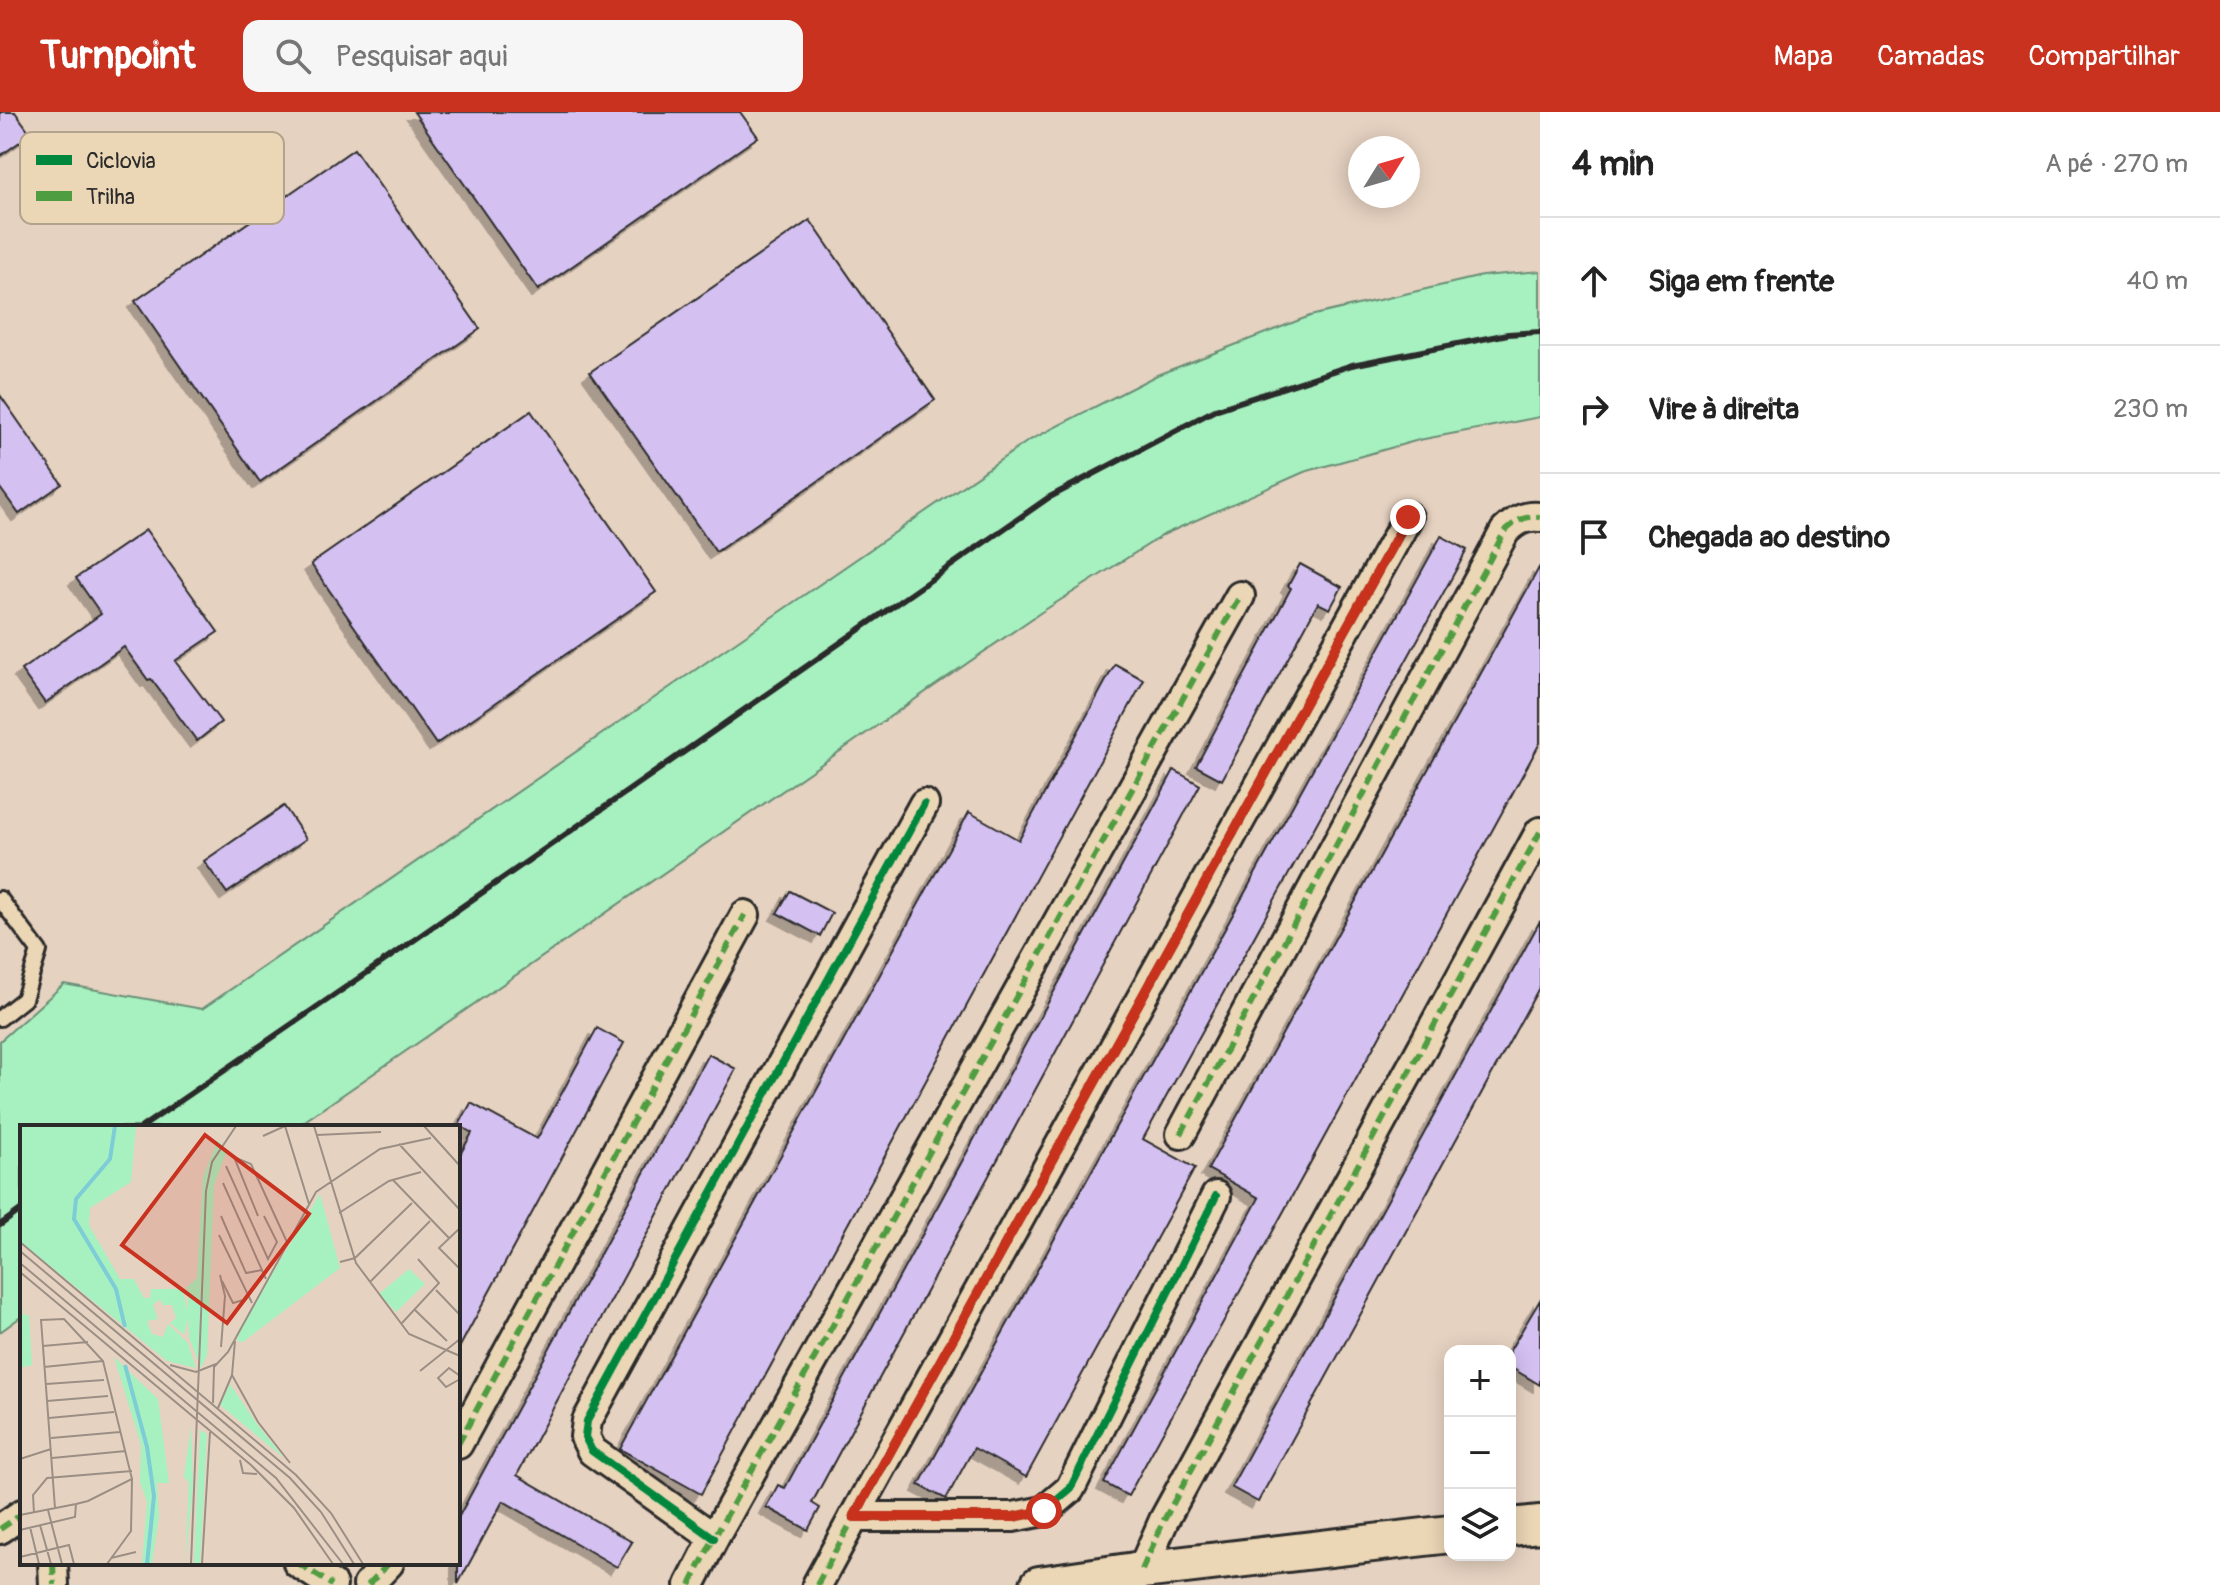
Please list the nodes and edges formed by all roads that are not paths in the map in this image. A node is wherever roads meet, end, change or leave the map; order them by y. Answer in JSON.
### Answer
{"nodes":[{"id":1,"x":1408,"y":517,"type":"dead end"},
{"id":2,"x":1540,"y":517,"type":"edge"},
{"id":3,"x":1240,"y":596,"type":"dead end"},
{"id":4,"x":924,"y":804,"type":"dead end"},
{"id":5,"x":1540,"y":832,"type":"edge"},
{"id":6,"x":0,"y":899,"type":"edge"},
{"id":7,"x":745,"y":915,"type":"dead end"},
{"id":8,"x":0,"y":1018,"type":"edge"},
{"id":9,"x":1181,"y":1134,"type":"dead end"},
{"id":10,"x":1216,"y":1196,"type":"dead end"},
{"id":11,"x":460,"y":1440,"type":"edge"},
{"id":12,"x":20,"y":1515,"type":"edge"},
{"id":13,"x":854,"y":1517,"type":"junction"},
{"id":14,"x":1540,"y":1524,"type":"edge"},
{"id":15,"x":1516,"y":1526,"type":"edge"},
{"id":16,"x":0,"y":1529,"type":"edge"},
{"id":17,"x":1444,"y":1535,"type":"edge"},
{"id":18,"x":714,"y":1538,"type":"junction"},
{"id":19,"x":53,"y":1565,"type":"edge"},
{"id":20,"x":301,"y":1565,"type":"edge"},
{"id":21,"x":387,"y":1565,"type":"edge"},
{"id":22,"x":1142,"y":1570,"type":"junction"},
{"id":23,"x":54,"y":1585,"type":"edge"},
{"id":24,"x":332,"y":1585,"type":"edge"},
{"id":25,"x":368,"y":1585,"type":"edge"},
{"id":26,"x":690,"y":1585,"type":"edge"},
{"id":27,"x":817,"y":1585,"type":"edge"},
{"id":28,"x":1039,"y":1585,"type":"edge"}],
"edges":[{"from":1,"to":13,"type":"street"},
{"from":2,"to":9,"type":"street"},
{"from":3,"to":18,"type":"street"},
{"from":4,"to":18,"type":"street"},
{"from":5,"to":22,"type":"street"},
{"from":6,"to":8,"type":"lane"},
{"from":7,"to":11,"type":"street"},
{"from":10,"to":13,"type":"street"},
{"from":12,"to":16,"type":"street"},
{"from":13,"to":27,"type":"street"},
{"from":14,"to":15,"type":"street"},
{"from":17,"to":22,"type":"street"},
{"from":18,"to":26,"type":"street"},
{"from":19,"to":23,"type":"street"},
{"from":20,"to":24,"type":"street"},
{"from":21,"to":25,"type":"street"},
{"from":22,"to":28,"type":"street"}]}
